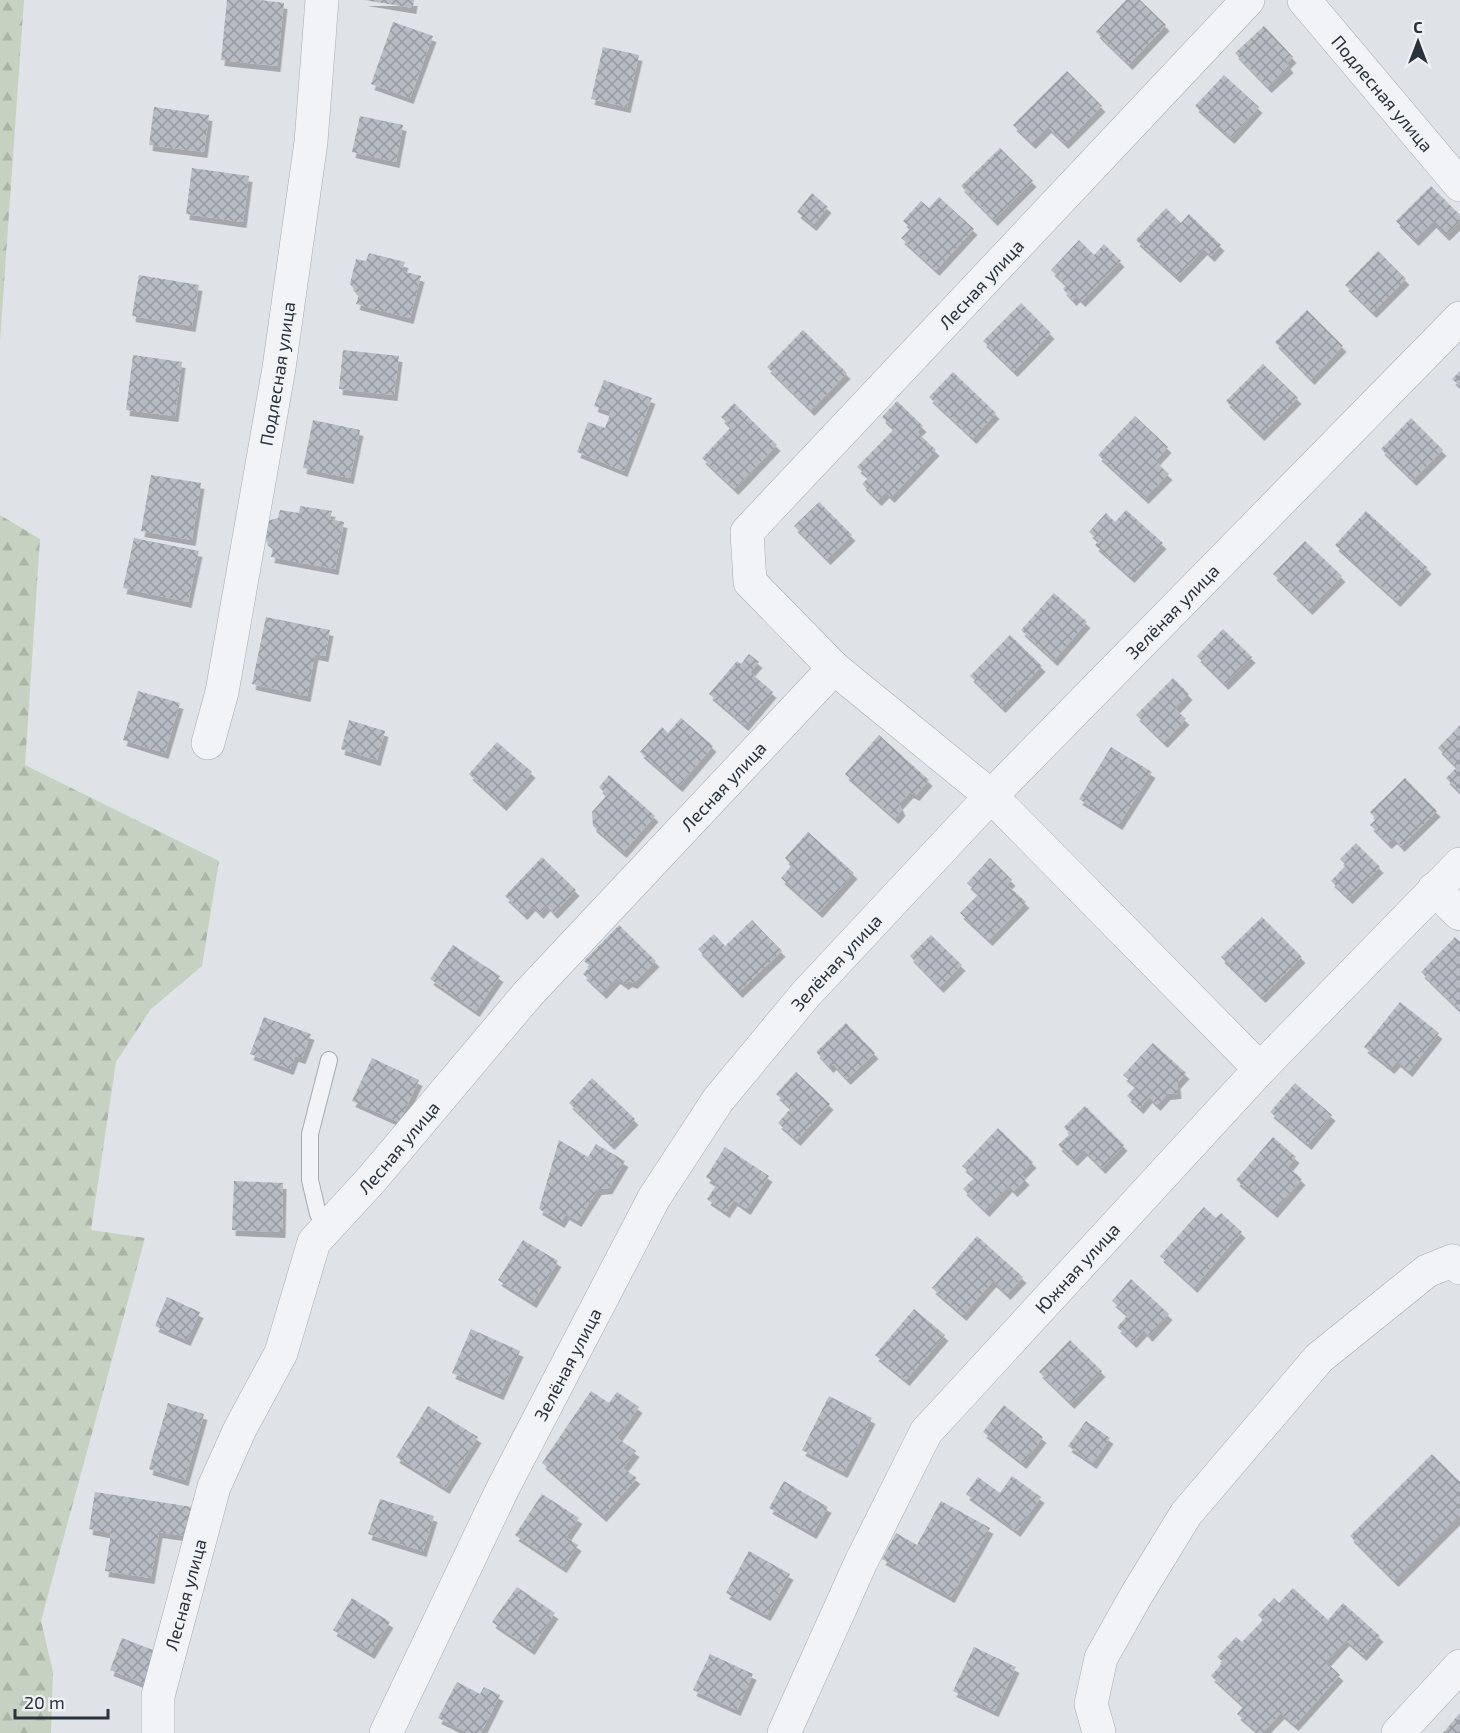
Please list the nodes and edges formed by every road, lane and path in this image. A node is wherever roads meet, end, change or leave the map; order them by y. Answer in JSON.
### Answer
{"nodes":[{"id":1,"x":322,"y":0,"type":"edge"},
{"id":2,"x":1248,"y":0,"type":"edge"},
{"id":3,"x":1304,"y":0,"type":"edge"},
{"id":4,"x":1460,"y":185,"type":"edge"},
{"id":5,"x":1460,"y":318,"type":"edge"},
{"id":6,"x":834,"y":668,"type":"junction"},
{"id":7,"x":208,"y":743,"type":"dead end"},
{"id":8,"x":991,"y":796,"type":"junction"},
{"id":9,"x":1460,"y":864,"type":"edge"},
{"id":10,"x":1434,"y":889,"type":"junction"},
{"id":11,"x":1460,"y":914,"type":"edge"},
{"id":12,"x":328,"y":1060,"type":"dead end"},
{"id":13,"x":1260,"y":1069,"type":"junction"},
{"id":14,"x":330,"y":1223,"type":"junction"},
{"id":15,"x":1460,"y":1268,"type":"edge"},
{"id":16,"x":1460,"y":1666,"type":"edge"},
{"id":17,"x":158,"y":1733,"type":"edge"},
{"id":18,"x":386,"y":1733,"type":"edge"},
{"id":19,"x":784,"y":1733,"type":"edge"},
{"id":20,"x":1105,"y":1733,"type":"edge"},
{"id":21,"x":1398,"y":1733,"type":"edge"}],
"edges":[{"from":1,"to":7,"type":"street","name":"Подлесная улица"},
{"from":2,"to":6,"type":"street","name":"Лесная улица"},
{"from":3,"to":4,"type":"street","name":"Подлесная улица"},
{"from":5,"to":8,"type":"street","name":"Зелёная улица"},
{"from":6,"to":8,"type":"street"},
{"from":6,"to":14,"type":"street","name":"Лесная улица"},
{"from":8,"to":13,"type":"street"},
{"from":8,"to":18,"type":"street","name":"Зелёная улица"},
{"from":9,"to":10,"type":"street","name":"Южная улица"},
{"from":10,"to":11,"type":"street"},
{"from":10,"to":13,"type":"street","name":"Южная улица"},
{"from":12,"to":14,"type":"lane"},
{"from":13,"to":19,"type":"street","name":"Южная улица"},
{"from":14,"to":17,"type":"street","name":"Лесная улица"},
{"from":15,"to":20,"type":"street"},
{"from":16,"to":21,"type":"street"}]}
